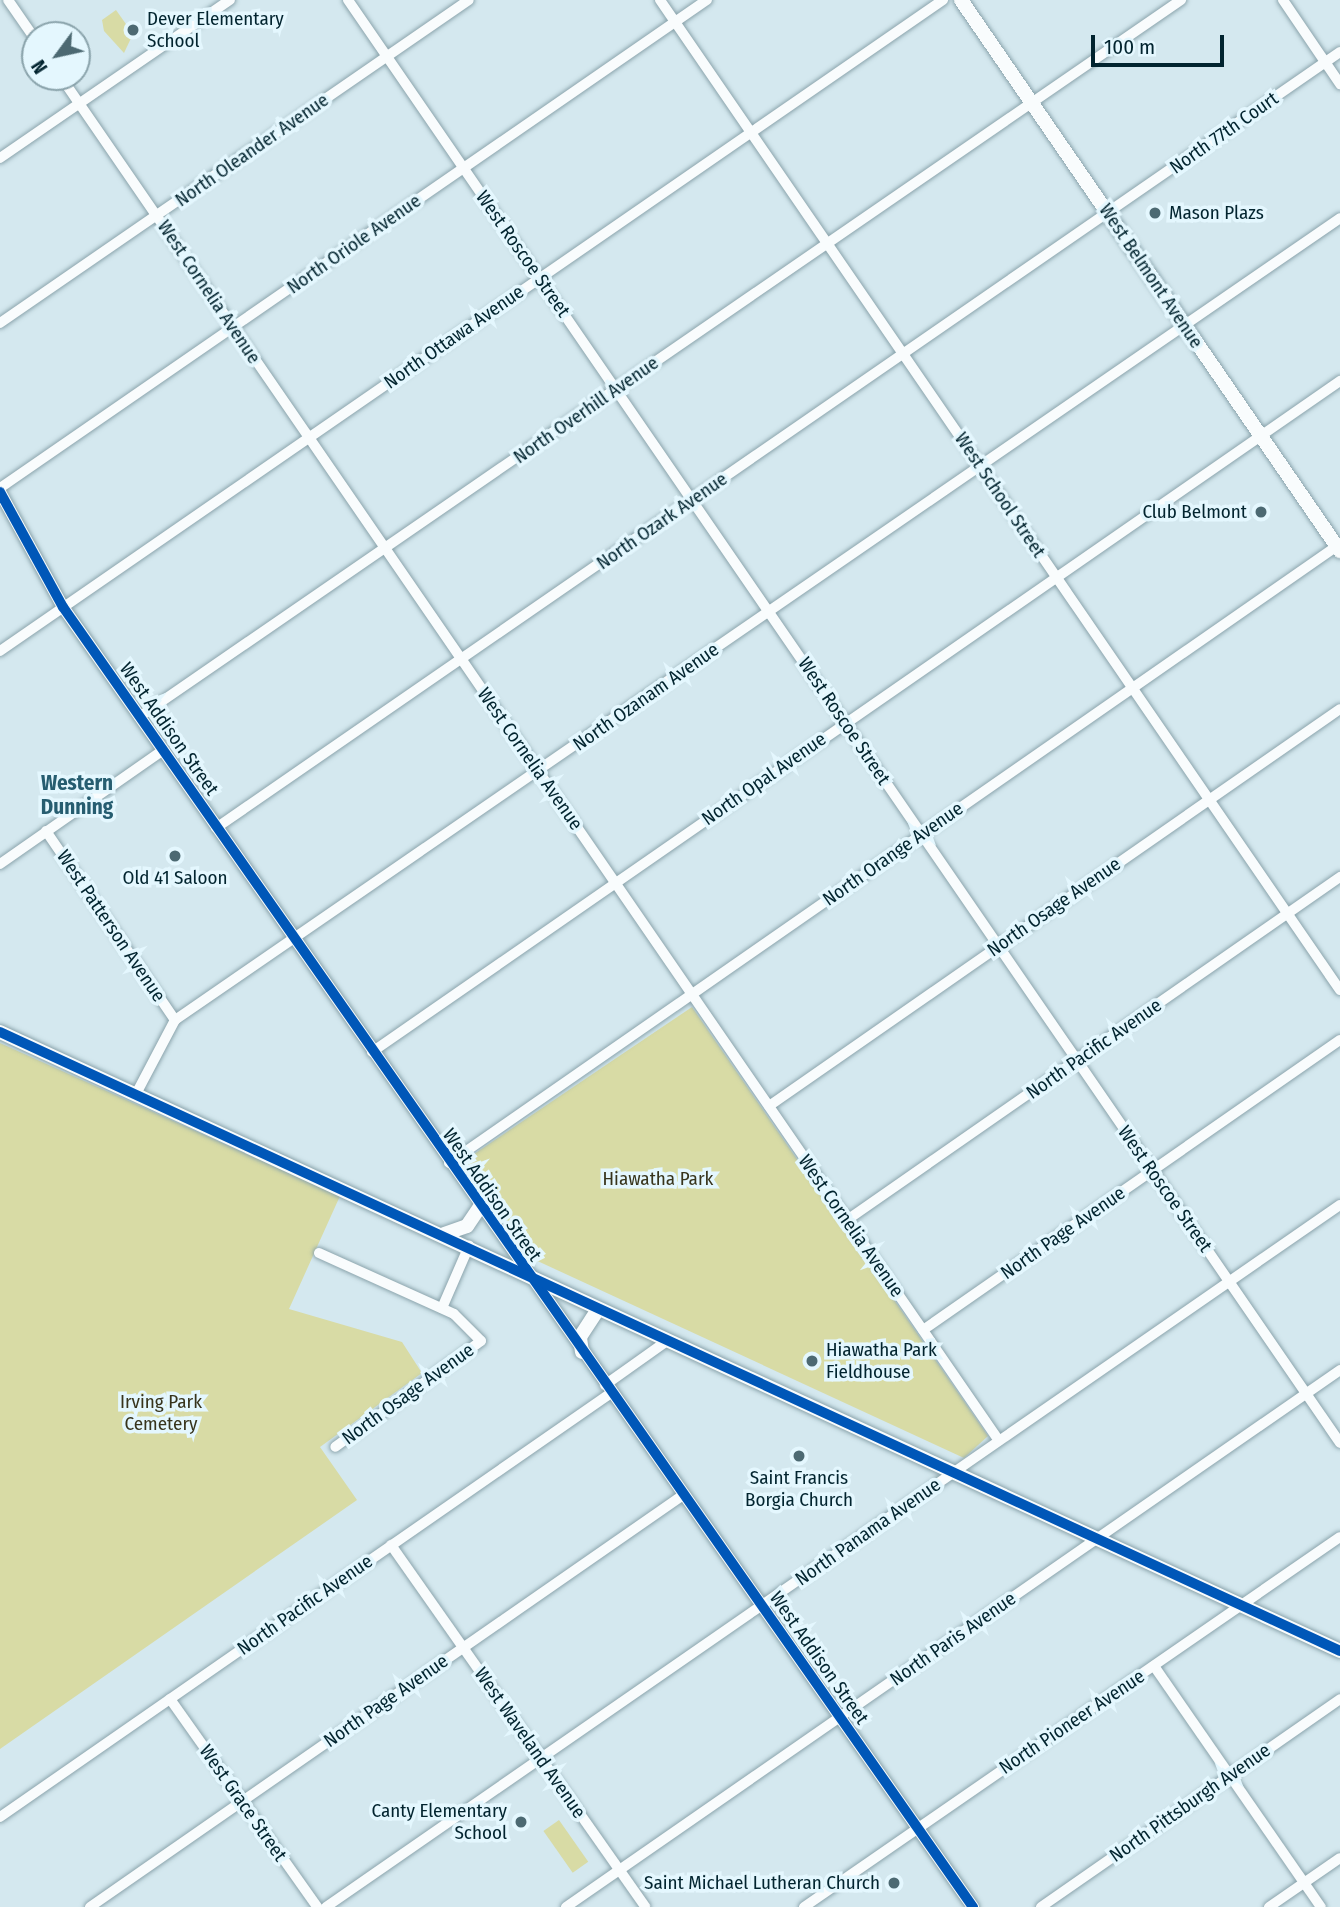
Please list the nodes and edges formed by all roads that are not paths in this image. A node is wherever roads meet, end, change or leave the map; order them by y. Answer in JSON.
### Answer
{"nodes":[{"id":1,"x":8,"y":0,"type":"edge"},
{"id":2,"x":230,"y":0,"type":"edge"},
{"id":3,"x":348,"y":0,"type":"edge"},
{"id":4,"x":468,"y":0,"type":"edge"},
{"id":5,"x":660,"y":0,"type":"edge"},
{"id":6,"x":707,"y":0,"type":"edge"},
{"id":7,"x":943,"y":0,"type":"edge"},
{"id":8,"x":961,"y":0,"type":"edge"},
{"id":9,"x":1181,"y":0,"type":"edge"},
{"id":10,"x":1283,"y":0,"type":"edge"},
{"id":11,"x":23,"y":21,"type":"edge"},
{"id":12,"x":675,"y":22,"type":"junction"},
{"id":13,"x":1340,"y":52,"type":"edge"},
{"id":14,"x":387,"y":56,"type":"junction"},
{"id":15,"x":1325,"y":62,"type":"junction"},
{"id":16,"x":1340,"y":83,"type":"edge"},
{"id":17,"x":70,"y":91,"type":"edge"},
{"id":18,"x":1032,"y":102,"type":"junction"},
{"id":19,"x":79,"y":104,"type":"junction"},
{"id":20,"x":751,"y":132,"type":"junction"},
{"id":21,"x":0,"y":158,"type":"edge"},
{"id":22,"x":464,"y":168,"type":"junction"},
{"id":23,"x":1108,"y":214,"type":"junction"},
{"id":24,"x":156,"y":215,"type":"junction"},
{"id":25,"x":1340,"y":218,"type":"edge"},
{"id":26,"x":828,"y":244,"type":"junction"},
{"id":27,"x":540,"y":278,"type":"junction"},
{"id":28,"x":0,"y":323,"type":"edge"},
{"id":29,"x":1185,"y":325,"type":"junction"},
{"id":30,"x":233,"y":327,"type":"junction"},
{"id":31,"x":904,"y":355,"type":"junction"},
{"id":32,"x":1340,"y":381,"type":"edge"},
{"id":33,"x":616,"y":389,"type":"junction"},
{"id":34,"x":1260,"y":435,"type":"junction"},
{"id":35,"x":309,"y":437,"type":"junction"},
{"id":36,"x":980,"y":466,"type":"junction"},
{"id":37,"x":0,"y":490,"type":"edge"},
{"id":38,"x":692,"y":500,"type":"junction"},
{"id":39,"x":1339,"y":547,"type":"edge"},
{"id":40,"x":385,"y":548,"type":"junction"},
{"id":41,"x":1056,"y":577,"type":"junction"},
{"id":42,"x":62,"y":607,"type":"junction"},
{"id":43,"x":769,"y":612,"type":"junction"},
{"id":44,"x":0,"y":651,"type":"edge"},
{"id":45,"x":461,"y":660,"type":"junction"},
{"id":46,"x":1132,"y":688,"type":"junction"},
{"id":47,"x":1340,"y":709,"type":"edge"},
{"id":48,"x":139,"y":717,"type":"junction"},
{"id":49,"x":845,"y":723,"type":"junction"},
{"id":50,"x":162,"y":751,"type":"junction"},
{"id":51,"x":538,"y":771,"type":"junction"},
{"id":52,"x":1209,"y":799,"type":"junction"},
{"id":53,"x":216,"y":828,"type":"junction"},
{"id":54,"x":46,"y":831,"type":"junction"},
{"id":55,"x":922,"y":834,"type":"junction"},
{"id":56,"x":0,"y":864,"type":"edge"},
{"id":57,"x":1340,"y":877,"type":"edge"},
{"id":58,"x":615,"y":883,"type":"junction"},
{"id":59,"x":1287,"y":913,"type":"junction"},
{"id":60,"x":295,"y":940,"type":"junction"},
{"id":61,"x":999,"y":946,"type":"junction"},
{"id":62,"x":1340,"y":990,"type":"edge"},
{"id":63,"x":692,"y":994,"type":"junction"},
{"id":64,"x":175,"y":1020,"type":"junction"},
{"id":65,"x":0,"y":1032,"type":"edge"},
{"id":66,"x":1340,"y":1040,"type":"edge"},
{"id":67,"x":372,"y":1052,"type":"junction"},
{"id":68,"x":1077,"y":1060,"type":"junction"},
{"id":69,"x":136,"y":1094,"type":"junction"},
{"id":70,"x":769,"y":1106,"type":"junction"},
{"id":71,"x":449,"y":1163,"type":"junction"},
{"id":72,"x":1153,"y":1170,"type":"junction"},
{"id":73,"x":1340,"y":1205,"type":"edge"},
{"id":74,"x":480,"y":1206,"type":"junction"},
{"id":75,"x":847,"y":1220,"type":"junction"},
{"id":76,"x":444,"y":1234,"type":"junction"},
{"id":77,"x":469,"y":1246,"type":"junction"},
{"id":78,"x":318,"y":1253,"type":"dead end"},
{"id":79,"x":523,"y":1270,"type":"junction"},
{"id":80,"x":1229,"y":1282,"type":"junction"},
{"id":81,"x":442,"y":1308,"type":"junction"},
{"id":82,"x":598,"y":1309,"type":"junction"},
{"id":83,"x":923,"y":1330,"type":"junction"},
{"id":84,"x":664,"y":1343,"type":"junction"},
{"id":85,"x":582,"y":1352,"type":"junction"},
{"id":86,"x":1340,"y":1370,"type":"edge"},
{"id":87,"x":608,"y":1389,"type":"junction"},
{"id":88,"x":1306,"y":1394,"type":"junction"},
{"id":89,"x":999,"y":1441,"type":"junction"},
{"id":90,"x":1340,"y":1443,"type":"edge"},
{"id":91,"x":335,"y":1447,"type":"dead end"},
{"id":92,"x":951,"y":1474,"type":"junction"},
{"id":93,"x":682,"y":1495,"type":"junction"},
{"id":94,"x":1340,"y":1537,"type":"edge"},
{"id":95,"x":1096,"y":1540,"type":"junction"},
{"id":96,"x":391,"y":1545,"type":"junction"},
{"id":97,"x":761,"y":1606,"type":"junction"},
{"id":98,"x":1242,"y":1606,"type":"junction"},
{"id":99,"x":463,"y":1648,"type":"junction"},
{"id":100,"x":1340,"y":1651,"type":"edge"},
{"id":101,"x":1154,"y":1666,"type":"junction"},
{"id":102,"x":170,"y":1699,"type":"junction"},
{"id":103,"x":1340,"y":1699,"type":"edge"},
{"id":104,"x":839,"y":1717,"type":"junction"},
{"id":105,"x":541,"y":1759,"type":"junction"},
{"id":106,"x":1230,"y":1776,"type":"junction"},
{"id":107,"x":242,"y":1801,"type":"junction"},
{"id":108,"x":0,"y":1817,"type":"edge"},
{"id":109,"x":918,"y":1828,"type":"junction"},
{"id":110,"x":1340,"y":1858,"type":"edge"},
{"id":111,"x":619,"y":1870,"type":"junction"},
{"id":112,"x":1304,"y":1883,"type":"junction"},
{"id":113,"x":90,"y":1907,"type":"edge"},
{"id":114,"x":317,"y":1907,"type":"edge"},
{"id":115,"x":327,"y":1907,"type":"edge"},
{"id":116,"x":566,"y":1907,"type":"edge"},
{"id":117,"x":645,"y":1907,"type":"edge"},
{"id":118,"x":804,"y":1907,"type":"edge"},
{"id":119,"x":973,"y":1907,"type":"edge"},
{"id":120,"x":1041,"y":1907,"type":"edge"},
{"id":121,"x":1269,"y":1907,"type":"edge"},
{"id":122,"x":1321,"y":1907,"type":"edge"}],
"edges":[{"from":1,"to":11,"type":"street"},
{"from":2,"to":19,"type":"street"},
{"from":3,"to":14,"type":"street","name":"West Roscoe Street"},
{"from":4,"to":14,"type":"street","name":"North Oleander Avenue"},
{"from":5,"to":12,"type":"street","name":"West School Street"},
{"from":6,"to":12,"type":"street","name":"North Oriole Avenue"},
{"from":7,"to":20,"type":"street","name":"North Ottawa Avenue"},
{"from":8,"to":18,"type":"main road","name":"West Belmont Avenue"},
{"from":9,"to":18,"type":"street","name":"North Overhill Avenue"},
{"from":10,"to":15,"type":"street"},
{"from":12,"to":20,"type":"street","name":"West School Street"},
{"from":12,"to":22,"type":"street","name":"North Oriole Avenue"},
{"from":13,"to":15,"type":"street","name":"North 77th Court"},
{"from":14,"to":22,"type":"street","name":"West Roscoe Street"},
{"from":14,"to":24,"type":"street","name":"North Oleander Avenue"},
{"from":15,"to":16,"type":"street"},
{"from":15,"to":23,"type":"street","name":"North 77th Court"},
{"from":17,"to":19,"type":"street","name":"West Cornelia Avenue"},
{"from":18,"to":23,"type":"main road","name":"West Belmont Avenue"},
{"from":18,"to":26,"type":"street","name":"North Overhill Avenue"},
{"from":19,"to":21,"type":"street"},
{"from":19,"to":24,"type":"street","name":"West Cornelia Avenue"},
{"from":20,"to":26,"type":"street","name":"West School Street"},
{"from":20,"to":27,"type":"street","name":"North Ottawa Avenue"},
{"from":22,"to":27,"type":"street","name":"West Roscoe Street"},
{"from":22,"to":30,"type":"street","name":"North Oriole Avenue"},
{"from":23,"to":29,"type":"main road","name":"West Belmont Avenue"},
{"from":23,"to":31,"type":"street","name":"North Ozark Avenue"},
{"from":24,"to":28,"type":"street","name":"North Oleander Avenue"},
{"from":24,"to":30,"type":"street","name":"West Cornelia Avenue"},
{"from":25,"to":29,"type":"street","name":"North Ozanam Avenue"},
{"from":26,"to":31,"type":"street","name":"West School Street"},
{"from":26,"to":33,"type":"street","name":"North Overhill Avenue"},
{"from":27,"to":33,"type":"street","name":"West Roscoe Street"},
{"from":27,"to":35,"type":"street","name":"North Ottawa Avenue"},
{"from":29,"to":34,"type":"main road","name":"West Belmont Avenue"},
{"from":29,"to":36,"type":"street","name":"North Ozanam Avenue"},
{"from":30,"to":35,"type":"street","name":"West Cornelia Avenue"},
{"from":30,"to":37,"type":"street","name":"North Oriole Avenue"},
{"from":31,"to":36,"type":"street","name":"West School Street"},
{"from":31,"to":38,"type":"street","name":"North Ozark Avenue"},
{"from":32,"to":34,"type":"street","name":"North Opal Avenue"},
{"from":33,"to":38,"type":"street","name":"West Roscoe Street"},
{"from":33,"to":40,"type":"street","name":"North Overhill Avenue"},
{"from":34,"to":39,"type":"main road","name":"West Belmont Avenue"},
{"from":34,"to":41,"type":"street","name":"North Opal Avenue"},
{"from":35,"to":40,"type":"street","name":"West Cornelia Avenue"},
{"from":35,"to":42,"type":"street","name":"North Ottawa Avenue"},
{"from":36,"to":41,"type":"street","name":"West School Street"},
{"from":36,"to":43,"type":"street","name":"North Ozanam Avenue"},
{"from":37,"to":42,"type":"street","name":"West Addison Street"},
{"from":38,"to":43,"type":"street","name":"West Roscoe Street"},
{"from":38,"to":45,"type":"street","name":"North Ozark Avenue"},
{"from":39,"to":46,"type":"street","name":"North Orange Avenue"},
{"from":40,"to":45,"type":"street","name":"West Cornelia Avenue"},
{"from":40,"to":48,"type":"street","name":"North Overhill Avenue"},
{"from":41,"to":46,"type":"street","name":"West School Street"},
{"from":41,"to":49,"type":"street","name":"North Opal Avenue"},
{"from":42,"to":44,"type":"street","name":"North Ottawa Avenue"},
{"from":42,"to":48,"type":"street","name":"West Addison Street"},
{"from":43,"to":49,"type":"street","name":"West Roscoe Street"},
{"from":43,"to":51,"type":"street","name":"North Ozanam Avenue"},
{"from":45,"to":51,"type":"street","name":"West Cornelia Avenue"},
{"from":45,"to":53,"type":"street","name":"North Ozark Avenue"},
{"from":46,"to":52,"type":"street","name":"West School Street"},
{"from":46,"to":55,"type":"street","name":"North Orange Avenue"},
{"from":47,"to":52,"type":"street","name":"North Osage Avenue"},
{"from":48,"to":50,"type":"street","name":"West Addison Street"},
{"from":49,"to":55,"type":"street","name":"West Roscoe Street"},
{"from":49,"to":58,"type":"street","name":"North Opal Avenue"},
{"from":50,"to":53,"type":"street","name":"West Addison Street"},
{"from":50,"to":54,"type":"street"},
{"from":51,"to":58,"type":"street","name":"West Cornelia Avenue"},
{"from":51,"to":60,"type":"street","name":"North Ozanam Avenue"},
{"from":52,"to":59,"type":"street","name":"West School Street"},
{"from":52,"to":61,"type":"street","name":"North Osage Avenue"},
{"from":53,"to":60,"type":"street","name":"West Addison Street"},
{"from":54,"to":56,"type":"street"},
{"from":54,"to":64,"type":"street","name":"West Patterson Avenue"},
{"from":55,"to":61,"type":"street","name":"West Roscoe Street"},
{"from":55,"to":63,"type":"street","name":"North Orange Avenue"},
{"from":57,"to":59,"type":"street","name":"North Pacific Avenue"},
{"from":58,"to":63,"type":"street","name":"West Cornelia Avenue"},
{"from":58,"to":67,"type":"street","name":"North Opal Avenue"},
{"from":59,"to":62,"type":"street","name":"West School Street"},
{"from":59,"to":68,"type":"street","name":"North Pacific Avenue"},
{"from":60,"to":64,"type":"street","name":"North Ozanam Avenue"},
{"from":60,"to":67,"type":"street","name":"West Addison Street"},
{"from":61,"to":68,"type":"street","name":"West Roscoe Street"},
{"from":61,"to":70,"type":"street","name":"North Osage Avenue"},
{"from":63,"to":70,"type":"street","name":"West Cornelia Avenue"},
{"from":63,"to":71,"type":"street","name":"North Orange Avenue"},
{"from":64,"to":69,"type":"street","name":"North Ozanam Avenue"},
{"from":65,"to":69,"type":"main road"},
{"from":66,"to":72,"type":"street","name":"North Page Avenue"},
{"from":67,"to":71,"type":"street","name":"West Addison Street"},
{"from":68,"to":72,"type":"street","name":"West Roscoe Street"},
{"from":68,"to":75,"type":"street","name":"North Pacific Avenue"},
{"from":69,"to":76,"type":"main road"},
{"from":70,"to":75,"type":"street","name":"West Cornelia Avenue"},
{"from":71,"to":74,"type":"street","name":"West Addison Street"},
{"from":72,"to":80,"type":"street","name":"West Roscoe Street"},
{"from":72,"to":83,"type":"street","name":"North Page Avenue"},
{"from":73,"to":80,"type":"street","name":"North Panama Avenue"},
{"from":74,"to":76,"type":"main road"},
{"from":74,"to":79,"type":"street","name":"West Addison Street"},
{"from":75,"to":83,"type":"street","name":"West Cornelia Avenue"},
{"from":76,"to":77,"type":"main road"},
{"from":77,"to":79,"type":"main road"},
{"from":77,"to":81,"type":"street"},
{"from":78,"to":81,"type":"street"},
{"from":79,"to":82,"type":"main road"},
{"from":79,"to":85,"type":"street","name":"West Addison Street"},
{"from":80,"to":88,"type":"street","name":"West Roscoe Street"},
{"from":80,"to":89,"type":"street","name":"North Panama Avenue"},
{"from":81,"to":91,"type":"street","name":"North Osage Avenue"},
{"from":82,"to":84,"type":"main road"},
{"from":82,"to":85,"type":"main road"},
{"from":83,"to":89,"type":"street","name":"West Cornelia Avenue"},
{"from":84,"to":87,"type":"street","name":"North Pacific Avenue"},
{"from":84,"to":92,"type":"main road"},
{"from":85,"to":87,"type":"street","name":"West Addison Street"},
{"from":86,"to":88,"type":"street","name":"North Paris Avenue"},
{"from":87,"to":93,"type":"street","name":"West Addison Street"},
{"from":87,"to":96,"type":"street","name":"North Pacific Avenue"},
{"from":88,"to":90,"type":"street","name":"West Roscoe Street"},
{"from":88,"to":95,"type":"street","name":"North Paris Avenue"},
{"from":89,"to":92,"type":"street","name":"North Panama Avenue"},
{"from":92,"to":95,"type":"main road"},
{"from":92,"to":97,"type":"street","name":"North Panama Avenue"},
{"from":93,"to":97,"type":"street","name":"West Addison Street"},
{"from":93,"to":99,"type":"street","name":"North Page Avenue"},
{"from":94,"to":98,"type":"street","name":"North Pioneer Avenue"},
{"from":95,"to":98,"type":"main road"},
{"from":95,"to":104,"type":"street","name":"North Paris Avenue"},
{"from":96,"to":99,"type":"street","name":"West Waveland Avenue"},
{"from":96,"to":102,"type":"street","name":"North Pacific Avenue"},
{"from":97,"to":104,"type":"street","name":"West Addison Street"},
{"from":97,"to":105,"type":"street","name":"North Panama Avenue"},
{"from":98,"to":100,"type":"main road"},
{"from":98,"to":101,"type":"street","name":"North Pioneer Avenue"},
{"from":99,"to":105,"type":"street","name":"West Waveland Avenue"},
{"from":99,"to":107,"type":"street","name":"North Page Avenue"},
{"from":101,"to":106,"type":"street"},
{"from":101,"to":109,"type":"street","name":"North Pioneer Avenue"},
{"from":102,"to":107,"type":"street","name":"West Grace Street"},
{"from":102,"to":108,"type":"street","name":"North Pacific Avenue"},
{"from":103,"to":106,"type":"street","name":"North Pittsburgh Avenue"},
{"from":104,"to":109,"type":"street","name":"West Addison Street"},
{"from":104,"to":111,"type":"street","name":"North Paris Avenue"},
{"from":105,"to":111,"type":"street","name":"West Waveland Avenue"},
{"from":105,"to":115,"type":"street","name":"North Panama Avenue"},
{"from":106,"to":112,"type":"street"},
{"from":106,"to":120,"type":"street","name":"North Pittsburgh Avenue"},
{"from":107,"to":113,"type":"street","name":"North Page Avenue"},
{"from":107,"to":114,"type":"street","name":"West Grace Street"},
{"from":109,"to":118,"type":"street","name":"North Pioneer Avenue"},
{"from":109,"to":119,"type":"street","name":"West Addison Street"},
{"from":110,"to":112,"type":"street"},
{"from":111,"to":116,"type":"street","name":"North Paris Avenue"},
{"from":111,"to":117,"type":"street","name":"West Waveland Avenue"},
{"from":112,"to":121,"type":"street"},
{"from":112,"to":122,"type":"street"}]}
